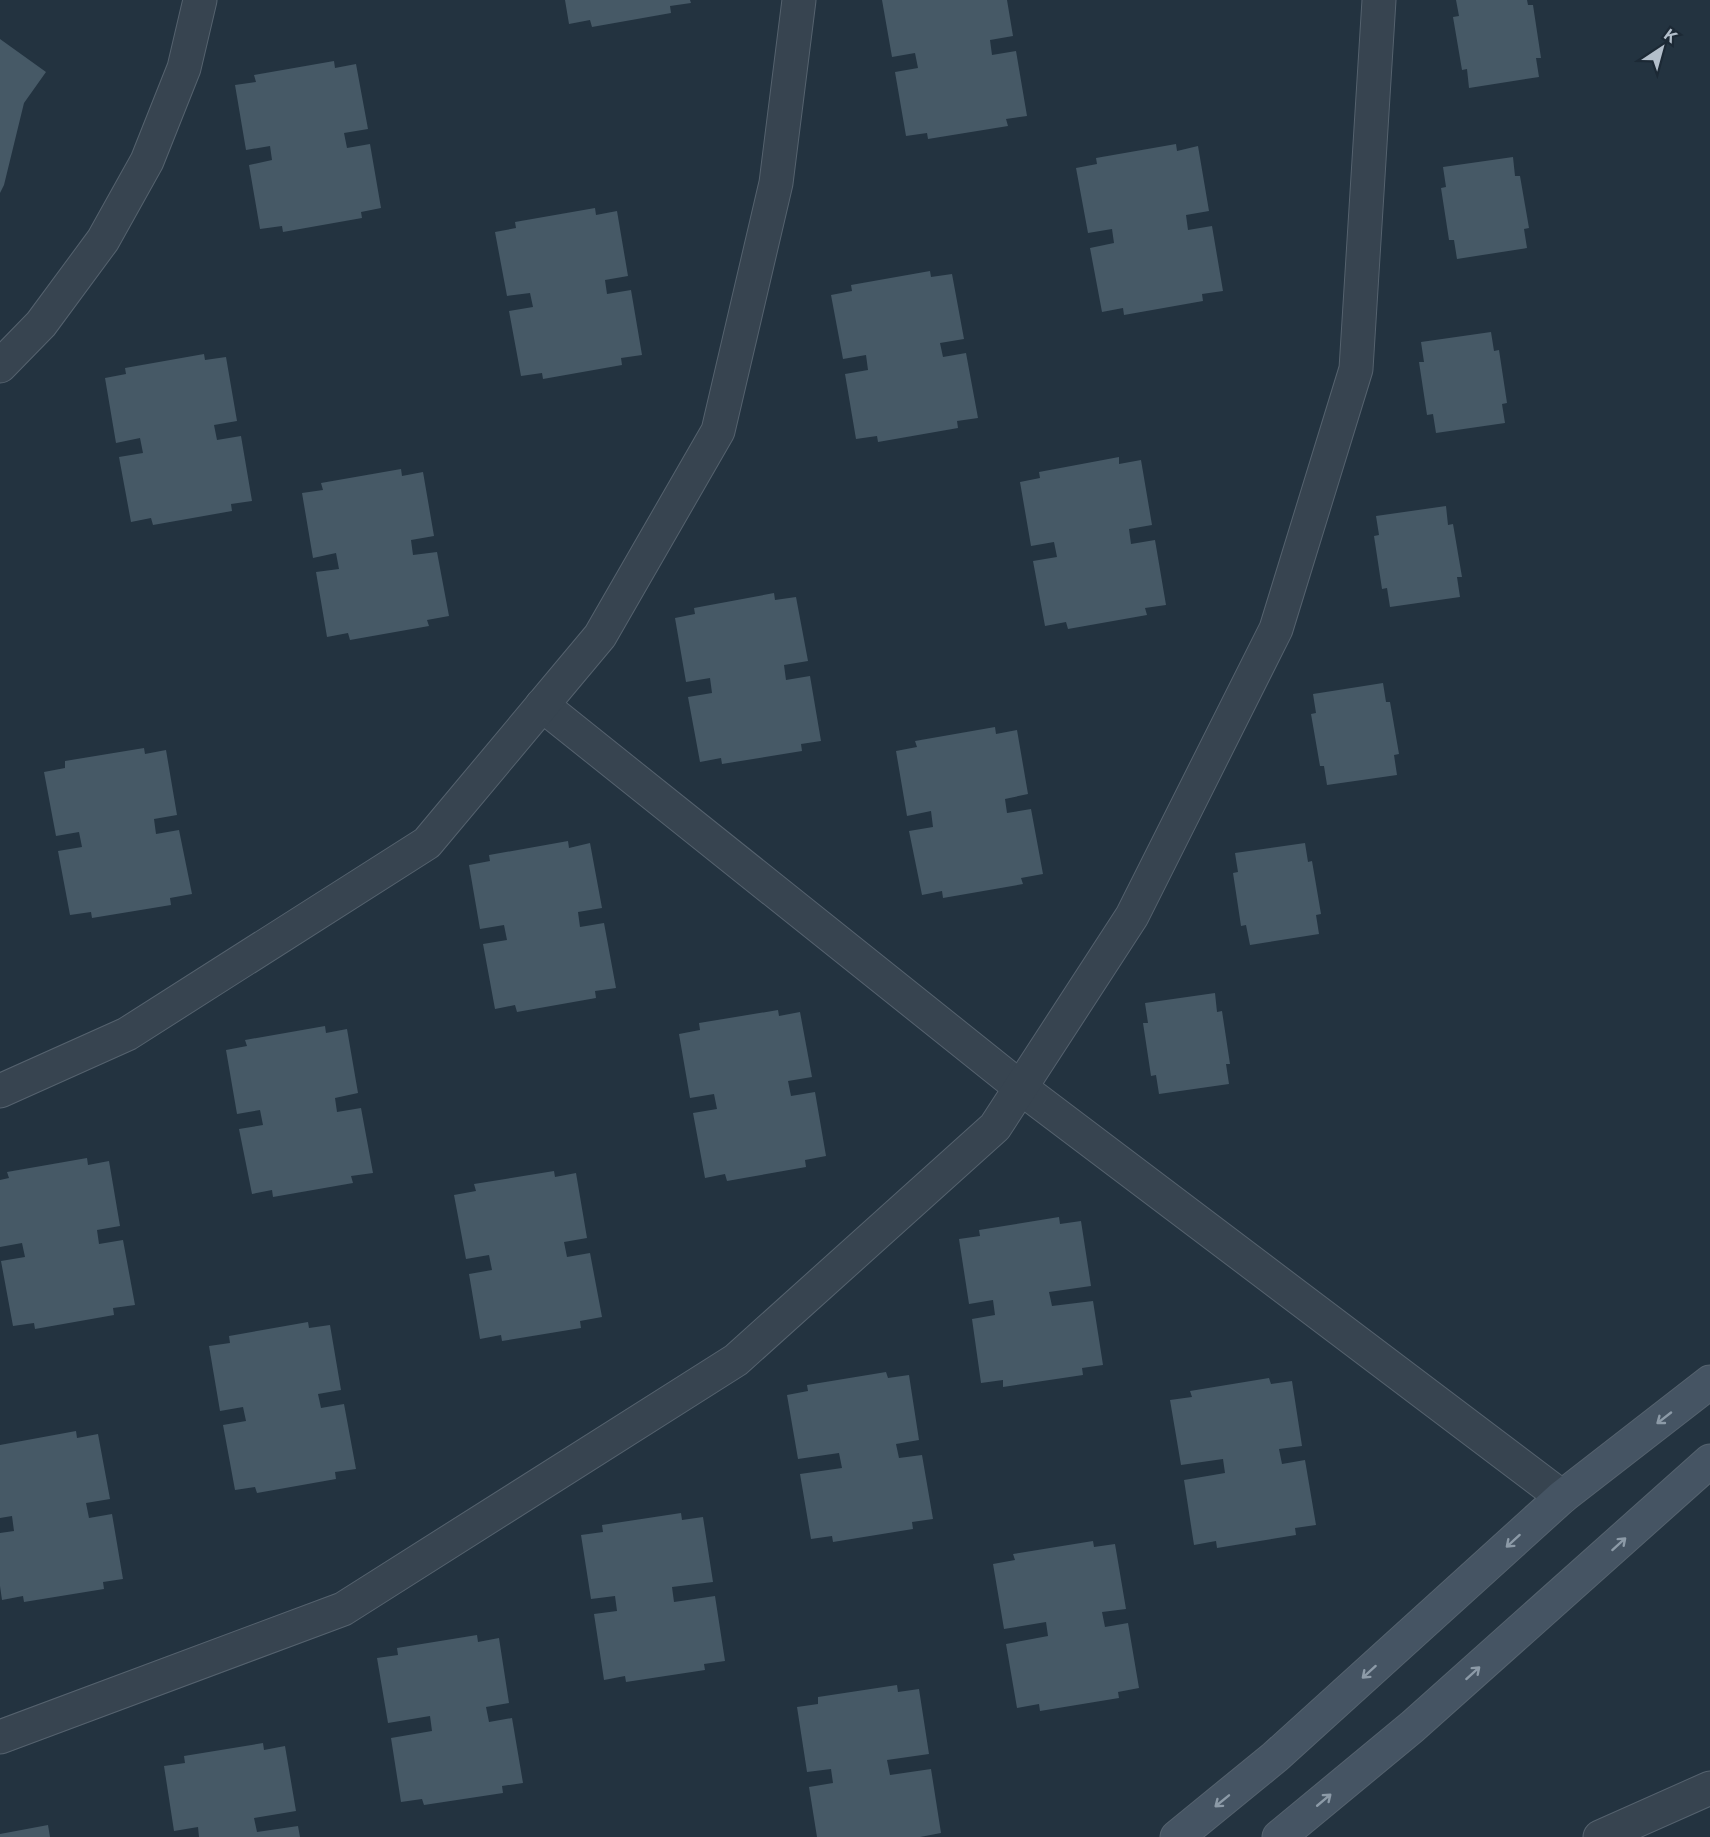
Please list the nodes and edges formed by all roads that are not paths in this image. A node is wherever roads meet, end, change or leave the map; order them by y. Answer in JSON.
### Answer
{"nodes":[{"id":1,"x":200,"y":0,"type":"edge"},
{"id":2,"x":799,"y":0,"type":"edge"},
{"id":3,"x":1379,"y":0,"type":"edge"},
{"id":4,"x":0,"y":366,"type":"edge"},
{"id":5,"x":542,"y":705,"type":"junction"},
{"id":6,"x":1021,"y":1088,"type":"junction"},
{"id":7,"x":0,"y":1091,"type":"edge"},
{"id":8,"x":1710,"y":1382,"type":"edge"},
{"id":9,"x":1710,"y":1461,"type":"edge"},
{"id":10,"x":1562,"y":1497,"type":"junction"},
{"id":11,"x":0,"y":1737,"type":"edge"},
{"id":12,"x":1710,"y":1788,"type":"edge"},
{"id":13,"x":1177,"y":1837,"type":"edge"},
{"id":14,"x":1280,"y":1837,"type":"edge"},
{"id":15,"x":1600,"y":1837,"type":"edge"}],
"edges":[{"from":1,"to":4,"type":"street"},
{"from":2,"to":5,"type":"street"},
{"from":3,"to":6,"type":"street"},
{"from":5,"to":6,"type":"street"},
{"from":5,"to":7,"type":"street"},
{"from":6,"to":10,"type":"street"},
{"from":6,"to":11,"type":"street"},
{"from":8,"to":10,"type":"main road","one_way":true},
{"from":14,"to":9,"type":"main road","one_way":true},
{"from":10,"to":13,"type":"main road","one_way":true},
{"from":12,"to":15,"type":"street"}]}
